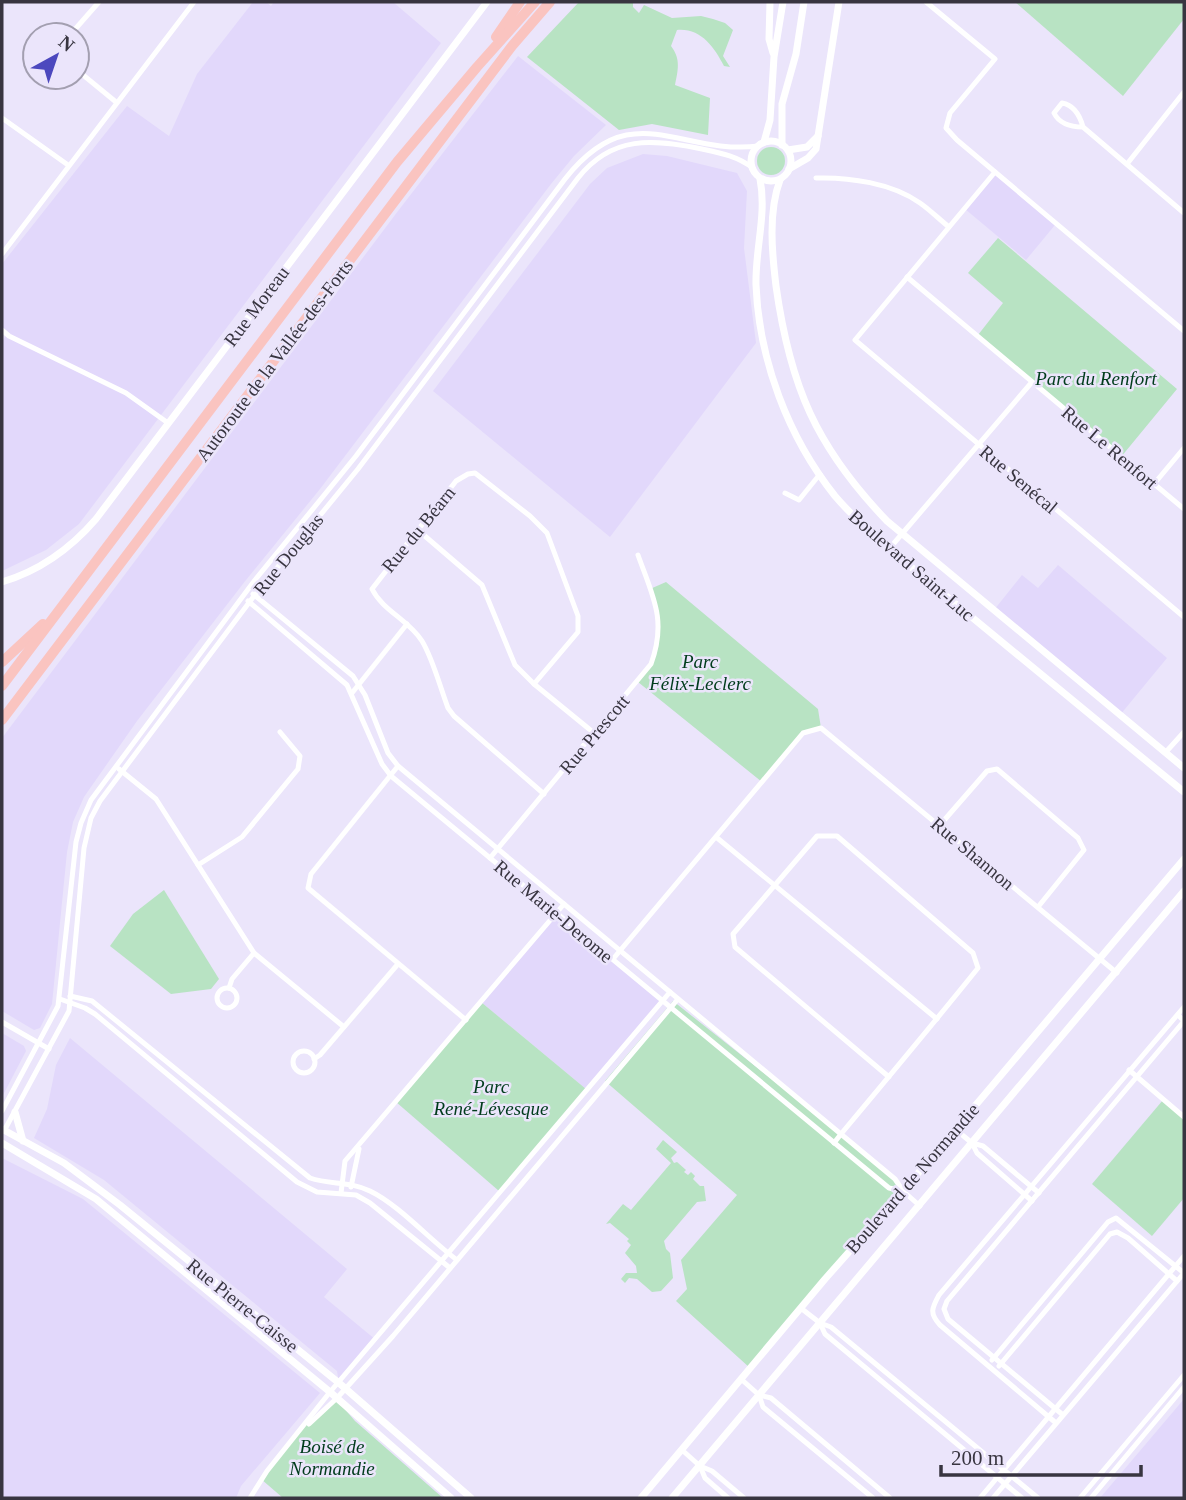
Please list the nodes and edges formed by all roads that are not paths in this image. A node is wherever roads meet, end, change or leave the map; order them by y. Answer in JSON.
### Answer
{"nodes":[{"id":1,"x":99,"y":2,"type":"edge"},
{"id":2,"x":194,"y":2,"type":"edge"},
{"id":3,"x":487,"y":2,"type":"edge"},
{"id":4,"x":520,"y":2,"type":"edge"},
{"id":5,"x":535,"y":2,"type":"edge"},
{"id":6,"x":550,"y":2,"type":"edge"},
{"id":7,"x":770,"y":2,"type":"edge"},
{"id":8,"x":783,"y":2,"type":"edge"},
{"id":9,"x":804,"y":2,"type":"edge"},
{"id":10,"x":839,"y":2,"type":"edge"},
{"id":11,"x":926,"y":2,"type":"edge"},
{"id":12,"x":82,"y":21,"type":"edge"},
{"id":13,"x":774,"y":57,"type":"junction"},
{"id":14,"x":477,"y":67,"type":"junction"},
{"id":15,"x":91,"y":81,"type":"edge"},
{"id":16,"x":1183,"y":95,"type":"edge"},
{"id":17,"x":116,"y":102,"type":"junction"},
{"id":18,"x":2,"y":118,"type":"edge"},
{"id":19,"x":1083,"y":127,"type":"junction"},
{"id":20,"x":819,"y":136,"type":"junction"},
{"id":21,"x":762,"y":144,"type":"junction"},
{"id":22,"x":785,"y":147,"type":"junction"},
{"id":23,"x":1127,"y":164,"type":"junction"},
{"id":24,"x":68,"y":165,"type":"junction"},
{"id":25,"x":752,"y":168,"type":"junction"},
{"id":26,"x":789,"y":169,"type":"junction"},
{"id":27,"x":995,"y":172,"type":"junction"},
{"id":28,"x":816,"y":178,"type":"dead end"},
{"id":29,"x":760,"y":179,"type":"junction"},
{"id":30,"x":780,"y":180,"type":"junction"},
{"id":31,"x":1184,"y":212,"type":"edge"},
{"id":32,"x":949,"y":227,"type":"junction"},
{"id":33,"x":2,"y":254,"type":"edge"},
{"id":34,"x":907,"y":277,"type":"junction"},
{"id":35,"x":2,"y":330,"type":"edge"},
{"id":36,"x":1184,"y":331,"type":"edge"},
{"id":37,"x":1032,"y":382,"type":"junction"},
{"id":38,"x":168,"y":423,"type":"junction"},
{"id":39,"x":978,"y":444,"type":"junction"},
{"id":40,"x":1184,"y":448,"type":"edge"},
{"id":41,"x":820,"y":474,"type":"junction"},
{"id":42,"x":1154,"y":484,"type":"junction"},
{"id":43,"x":785,"y":493,"type":"dead end"},
{"id":44,"x":1184,"y":509,"type":"edge"},
{"id":45,"x":418,"y":531,"type":"junction"},
{"id":46,"x":902,"y":534,"type":"junction"},
{"id":47,"x":889,"y":549,"type":"junction"},
{"id":48,"x":638,"y":555,"type":"dead end"},
{"id":49,"x":2,"y":582,"type":"edge"},
{"id":50,"x":248,"y":590,"type":"junction"},
{"id":51,"x":254,"y":596,"type":"junction"},
{"id":52,"x":243,"y":597,"type":"junction"},
{"id":53,"x":249,"y":602,"type":"junction"},
{"id":54,"x":61,"y":607,"type":"junction"},
{"id":55,"x":1184,"y":617,"type":"edge"},
{"id":56,"x":407,"y":624,"type":"junction"},
{"id":57,"x":2,"y":662,"type":"edge"},
{"id":58,"x":359,"y":684,"type":"junction"},
{"id":59,"x":534,"y":684,"type":"junction"},
{"id":60,"x":2,"y":686,"type":"edge"},
{"id":61,"x":352,"y":693,"type":"junction"},
{"id":62,"x":2,"y":720,"type":"edge"},
{"id":63,"x":280,"y":732,"type":"dead end"},
{"id":64,"x":1184,"y":732,"type":"edge"},
{"id":65,"x":594,"y":733,"type":"junction"},
{"id":66,"x":1165,"y":752,"type":"junction"},
{"id":67,"x":115,"y":766,"type":"junction"},
{"id":68,"x":398,"y":766,"type":"junction"},
{"id":69,"x":1184,"y":768,"type":"edge"},
{"id":70,"x":122,"y":771,"type":"junction"},
{"id":71,"x":391,"y":776,"type":"junction"},
{"id":72,"x":1184,"y":792,"type":"edge"},
{"id":73,"x":544,"y":794,"type":"junction"},
{"id":74,"x":940,"y":825,"type":"junction"},
{"id":75,"x":716,"y":837,"type":"junction"},
{"id":76,"x":498,"y":849,"type":"junction"},
{"id":77,"x":490,"y":858,"type":"junction"},
{"id":78,"x":1184,"y":859,"type":"edge"},
{"id":79,"x":198,"y":865,"type":"junction"},
{"id":80,"x":775,"y":886,"type":"junction"},
{"id":81,"x":1184,"y":891,"type":"edge"},
{"id":82,"x":564,"y":904,"type":"junction"},
{"id":83,"x":1038,"y":907,"type":"junction"},
{"id":84,"x":556,"y":913,"type":"junction"},
{"id":85,"x":620,"y":951,"type":"junction"},
{"id":86,"x":254,"y":953,"type":"junction"},
{"id":87,"x":1100,"y":958,"type":"junction"},
{"id":88,"x":612,"y":959,"type":"junction"},
{"id":89,"x":398,"y":964,"type":"junction"},
{"id":90,"x":1117,"y":973,"type":"junction"},
{"id":91,"x":229,"y":988,"type":"dead end"},
{"id":92,"x":670,"y":992,"type":"junction"},
{"id":93,"x":60,"y":997,"type":"junction"},
{"id":94,"x":678,"y":999,"type":"junction"},
{"id":95,"x":71,"y":1000,"type":"junction"},
{"id":96,"x":663,"y":1001,"type":"junction"},
{"id":97,"x":670,"y":1007,"type":"junction"},
{"id":98,"x":1184,"y":1007,"type":"edge"},
{"id":99,"x":1178,"y":1015,"type":"junction"},
{"id":100,"x":937,"y":1019,"type":"junction"},
{"id":101,"x":466,"y":1020,"type":"junction"},
{"id":102,"x":1184,"y":1021,"type":"edge"},
{"id":103,"x":2,"y":1022,"type":"edge"},
{"id":104,"x":344,"y":1027,"type":"junction"},
{"id":105,"x":39,"y":1043,"type":"junction"},
{"id":106,"x":49,"y":1049,"type":"junction"},
{"id":107,"x":314,"y":1059,"type":"junction"},
{"id":108,"x":166,"y":1060,"type":"junction"},
{"id":109,"x":159,"y":1068,"type":"junction"},
{"id":110,"x":1129,"y":1070,"type":"junction"},
{"id":111,"x":889,"y":1076,"type":"junction"},
{"id":112,"x":1138,"y":1077,"type":"junction"},
{"id":113,"x":1105,"y":1099,"type":"junction"},
{"id":114,"x":1113,"y":1106,"type":"junction"},
{"id":115,"x":3,"y":1108,"type":"edge"},
{"id":116,"x":15,"y":1112,"type":"junction"},
{"id":117,"x":1184,"y":1117,"type":"edge"},
{"id":118,"x":561,"y":1121,"type":"junction"},
{"id":119,"x":245,"y":1126,"type":"junction"},
{"id":120,"x":569,"y":1128,"type":"junction"},
{"id":121,"x":955,"y":1129,"type":"junction"},
{"id":122,"x":3,"y":1132,"type":"edge"},
{"id":123,"x":240,"y":1134,"type":"junction"},
{"id":124,"x":841,"y":1134,"type":"junction"},
{"id":125,"x":23,"y":1141,"type":"junction"},
{"id":126,"x":2,"y":1143,"type":"edge"},
{"id":127,"x":834,"y":1143,"type":"junction"},
{"id":128,"x":972,"y":1143,"type":"junction"},
{"id":129,"x":361,"y":1145,"type":"junction"},
{"id":130,"x":343,"y":1182,"type":"junction"},
{"id":131,"x":352,"y":1184,"type":"junction"},
{"id":132,"x":1031,"y":1186,"type":"junction"},
{"id":133,"x":903,"y":1191,"type":"junction"},
{"id":134,"x":341,"y":1193,"type":"junction"},
{"id":135,"x":1039,"y":1193,"type":"junction"},
{"id":136,"x":350,"y":1194,"type":"junction"},
{"id":137,"x":1024,"y":1195,"type":"junction"},
{"id":138,"x":492,"y":1201,"type":"junction"},
{"id":139,"x":1031,"y":1201,"type":"junction"},
{"id":140,"x":920,"y":1206,"type":"junction"},
{"id":141,"x":500,"y":1209,"type":"junction"},
{"id":142,"x":1116,"y":1218,"type":"junction"},
{"id":143,"x":1116,"y":1232,"type":"junction"},
{"id":144,"x":448,"y":1253,"type":"junction"},
{"id":145,"x":1184,"y":1256,"type":"edge"},
{"id":146,"x":457,"y":1260,"type":"junction"},
{"id":147,"x":442,"y":1262,"type":"junction"},
{"id":148,"x":1176,"y":1266,"type":"junction"},
{"id":149,"x":450,"y":1268,"type":"junction"},
{"id":150,"x":1184,"y":1273,"type":"edge"},
{"id":151,"x":1170,"y":1275,"type":"junction"},
{"id":152,"x":1177,"y":1281,"type":"junction"},
{"id":153,"x":1051,"y":1287,"type":"junction"},
{"id":154,"x":1059,"y":1293,"type":"junction"},
{"id":155,"x":944,"y":1308,"type":"junction"},
{"id":156,"x":802,"y":1309,"type":"junction"},
{"id":157,"x":932,"y":1311,"type":"junction"},
{"id":158,"x":820,"y":1323,"type":"junction"},
{"id":159,"x":993,"y":1358,"type":"junction"},
{"id":160,"x":1001,"y":1364,"type":"junction"},
{"id":161,"x":988,"y":1365,"type":"junction"},
{"id":162,"x":995,"y":1372,"type":"junction"},
{"id":163,"x":1184,"y":1375,"type":"edge"},
{"id":164,"x":741,"y":1379,"type":"junction"},
{"id":165,"x":339,"y":1382,"type":"junction"},
{"id":166,"x":1184,"y":1387,"type":"edge"},
{"id":167,"x":346,"y":1388,"type":"junction"},
{"id":168,"x":330,"y":1392,"type":"junction"},
{"id":169,"x":759,"y":1395,"type":"junction"},
{"id":170,"x":914,"y":1396,"type":"junction"},
{"id":171,"x":337,"y":1398,"type":"junction"},
{"id":172,"x":907,"y":1403,"type":"junction"},
{"id":173,"x":1055,"y":1408,"type":"junction"},
{"id":174,"x":1063,"y":1415,"type":"junction"},
{"id":175,"x":1048,"y":1416,"type":"junction"},
{"id":176,"x":1056,"y":1423,"type":"junction"},
{"id":177,"x":296,"y":1436,"type":"junction"},
{"id":178,"x":1138,"y":1436,"type":"junction"},
{"id":179,"x":682,"y":1450,"type":"junction"},
{"id":180,"x":700,"y":1466,"type":"junction"},
{"id":181,"x":1003,"y":1471,"type":"junction"},
{"id":182,"x":444,"y":1475,"type":"junction"},
{"id":183,"x":863,"y":1476,"type":"junction"},
{"id":184,"x":1011,"y":1477,"type":"junction"},
{"id":185,"x":997,"y":1478,"type":"junction"},
{"id":186,"x":856,"y":1484,"type":"junction"},
{"id":187,"x":1005,"y":1484,"type":"junction"},
{"id":188,"x":436,"y":1485,"type":"junction"},
{"id":189,"x":250,"y":1498,"type":"edge"},
{"id":190,"x":451,"y":1498,"type":"edge"},
{"id":191,"x":471,"y":1498,"type":"edge"},
{"id":192,"x":641,"y":1498,"type":"edge"},
{"id":193,"x":672,"y":1498,"type":"edge"},
{"id":194,"x":728,"y":1498,"type":"edge"},
{"id":195,"x":744,"y":1498,"type":"edge"},
{"id":196,"x":873,"y":1498,"type":"edge"},
{"id":197,"x":890,"y":1498,"type":"edge"},
{"id":198,"x":980,"y":1498,"type":"edge"},
{"id":199,"x":993,"y":1498,"type":"edge"},
{"id":200,"x":1022,"y":1498,"type":"edge"},
{"id":201,"x":1038,"y":1498,"type":"edge"},
{"id":202,"x":1080,"y":1498,"type":"edge"},
{"id":203,"x":1091,"y":1498,"type":"edge"}],
"edges":[{"from":1,"to":12,"type":"street"},
{"from":2,"to":17,"type":"street"},
{"from":3,"to":38,"type":"street","name":"Rue Moreau"},
{"from":4,"to":14,"type":"highway"},
{"from":5,"to":14,"type":"highway","name":"Autoroute de la Vallée-des-Forts"},
{"from":6,"to":62,"type":"highway","name":"Autoroute de la Vallée-des-Forts"},
{"from":7,"to":13,"type":"street"},
{"from":8,"to":13,"type":"street"},
{"from":9,"to":22,"type":"street"},
{"from":10,"to":20,"type":"street"},
{"from":11,"to":27,"type":"street"},
{"from":13,"to":21,"type":"street"},
{"from":14,"to":54,"type":"highway","name":"Autoroute de la Vallée-des-Forts"},
{"from":15,"to":17,"type":"street"},
{"from":16,"to":23,"type":"street"},
{"from":17,"to":24,"type":"street"},
{"from":18,"to":24,"type":"street"},
{"from":19,"to":19,"type":"street"},
{"from":19,"to":23,"type":"street"},
{"from":20,"to":22,"type":"street"},
{"from":20,"to":26,"type":"street"},
{"from":21,"to":22,"type":"street"},
{"from":21,"to":25,"type":"street"},
{"from":21,"to":50,"type":"street","name":"Rue Douglas"},
{"from":22,"to":26,"type":"street"},
{"from":23,"to":31,"type":"street"},
{"from":24,"to":33,"type":"street"},
{"from":25,"to":29,"type":"street"},
{"from":25,"to":51,"type":"street","name":"Rue Douglas"},
{"from":26,"to":30,"type":"street"},
{"from":27,"to":32,"type":"street"},
{"from":27,"to":36,"type":"street"},
{"from":28,"to":32,"type":"street"},
{"from":29,"to":30,"type":"street"},
{"from":29,"to":41,"type":"street","name":"Boulevard Saint-Luc"},
{"from":30,"to":46,"type":"street","name":"Boulevard Saint-Luc"},
{"from":32,"to":34,"type":"street"},
{"from":34,"to":37,"type":"street","name":"Rue Le Renfort"},
{"from":34,"to":39,"type":"street","name":"Rue Senécal"},
{"from":35,"to":38,"type":"street"},
{"from":37,"to":39,"type":"street"},
{"from":37,"to":42,"type":"street","name":"Rue Le Renfort"},
{"from":38,"to":49,"type":"street","name":"Rue Moreau"},
{"from":39,"to":46,"type":"street"},
{"from":39,"to":55,"type":"street","name":"Rue Senécal"},
{"from":40,"to":42,"type":"street"},
{"from":41,"to":43,"type":"street"},
{"from":41,"to":47,"type":"street","name":"Boulevard Saint-Luc"},
{"from":42,"to":44,"type":"street","name":"Rue Le Renfort"},
{"from":45,"to":56,"type":"street","name":"Rue du Béarn"},
{"from":45,"to":59,"type":"street"},
{"from":45,"to":59,"type":"street","name":"Rue du Béarn"},
{"from":46,"to":47,"type":"street"},
{"from":46,"to":66,"type":"street","name":"Boulevard Saint-Luc"},
{"from":47,"to":72,"type":"street","name":"Boulevard Saint-Luc"},
{"from":48,"to":65,"type":"street","name":"Rue Prescott"},
{"from":50,"to":51,"type":"street","name":"Rue Marie-Derome"},
{"from":50,"to":52,"type":"street","name":"Rue Douglas"},
{"from":51,"to":53,"type":"street","name":"Rue Douglas"},
{"from":51,"to":58,"type":"street","name":"Rue Marie-Derome"},
{"from":52,"to":53,"type":"street","name":"Rue Marie-Derome"},
{"from":52,"to":67,"type":"street","name":"Rue Douglas"},
{"from":53,"to":61,"type":"street","name":"Rue Marie-Derome"},
{"from":53,"to":70,"type":"street","name":"Rue Douglas"},
{"from":54,"to":57,"type":"highway"},
{"from":54,"to":60,"type":"highway","name":"Autoroute de la Vallée-des-Forts"},
{"from":56,"to":58,"type":"street"},
{"from":56,"to":73,"type":"street","name":"Rue du Béarn"},
{"from":58,"to":61,"type":"street"},
{"from":58,"to":68,"type":"street","name":"Rue Marie-Derome"},
{"from":59,"to":65,"type":"street"},
{"from":61,"to":71,"type":"street","name":"Rue Marie-Derome"},
{"from":63,"to":79,"type":"street"},
{"from":64,"to":66,"type":"street"},
{"from":65,"to":73,"type":"street","name":"Rue Prescott"},
{"from":66,"to":69,"type":"street","name":"Boulevard Saint-Luc"},
{"from":67,"to":70,"type":"street"},
{"from":67,"to":93,"type":"street","name":"Rue Douglas"},
{"from":68,"to":71,"type":"street"},
{"from":68,"to":76,"type":"street","name":"Rue Marie-Derome"},
{"from":70,"to":79,"type":"street"},
{"from":70,"to":95,"type":"street","name":"Rue Douglas"},
{"from":71,"to":77,"type":"street","name":"Rue Marie-Derome"},
{"from":71,"to":89,"type":"street"},
{"from":73,"to":76,"type":"street","name":"Rue Prescott"},
{"from":74,"to":75,"type":"street","name":"Rue Shannon"},
{"from":74,"to":83,"type":"street","name":"Rue Shannon"},
{"from":74,"to":83,"type":"street"},
{"from":75,"to":80,"type":"street"},
{"from":75,"to":85,"type":"street"},
{"from":76,"to":77,"type":"street","name":"Rue Prescott"},
{"from":76,"to":82,"type":"street","name":"Rue Marie-Derome"},
{"from":77,"to":84,"type":"street","name":"Rue Marie-Derome"},
{"from":78,"to":87,"type":"street","name":"Boulevard de Normandie"},
{"from":79,"to":86,"type":"street"},
{"from":80,"to":100,"type":"street"},
{"from":80,"to":100,"type":"street"},
{"from":80,"to":111,"type":"street"},
{"from":81,"to":90,"type":"street","name":"Boulevard de Normandie"},
{"from":82,"to":84,"type":"street"},
{"from":82,"to":85,"type":"street","name":"Rue Marie-Derome"},
{"from":83,"to":87,"type":"street","name":"Rue Shannon"},
{"from":84,"to":88,"type":"street","name":"Rue Marie-Derome"},
{"from":84,"to":101,"type":"street"},
{"from":85,"to":88,"type":"street"},
{"from":85,"to":92,"type":"street","name":"Rue Marie-Derome"},
{"from":86,"to":91,"type":"street"},
{"from":86,"to":104,"type":"street"},
{"from":87,"to":90,"type":"street","name":"Rue Shannon"},
{"from":87,"to":121,"type":"street","name":"Boulevard de Normandie"},
{"from":88,"to":96,"type":"street","name":"Rue Marie-Derome"},
{"from":89,"to":101,"type":"street"},
{"from":89,"to":104,"type":"street"},
{"from":90,"to":128,"type":"street","name":"Boulevard de Normandie"},
{"from":92,"to":94,"type":"street","name":"Rue Marie-Derome"},
{"from":92,"to":96,"type":"street"},
{"from":93,"to":95,"type":"street"},
{"from":93,"to":105,"type":"street","name":"Rue Douglas"},
{"from":94,"to":97,"type":"street"},
{"from":94,"to":124,"type":"street","name":"Rue Marie-Derome"},
{"from":95,"to":106,"type":"street","name":"Rue Douglas"},
{"from":95,"to":108,"type":"street"},
{"from":95,"to":109,"type":"street"},
{"from":96,"to":97,"type":"street","name":"Rue Marie-Derome"},
{"from":96,"to":118,"type":"street"},
{"from":97,"to":120,"type":"street"},
{"from":97,"to":127,"type":"street","name":"Rue Marie-Derome"},
{"from":98,"to":99,"type":"street"},
{"from":99,"to":102,"type":"street"},
{"from":99,"to":110,"type":"street"},
{"from":100,"to":111,"type":"street"},
{"from":101,"to":129,"type":"street"},
{"from":102,"to":112,"type":"street"},
{"from":103,"to":105,"type":"street"},
{"from":104,"to":107,"type":"street"},
{"from":105,"to":106,"type":"street"},
{"from":105,"to":115,"type":"street","name":"Rue Douglas"},
{"from":106,"to":116,"type":"street","name":"Rue Douglas"},
{"from":107,"to":107,"type":"street"},
{"from":108,"to":109,"type":"street"},
{"from":108,"to":119,"type":"street"},
{"from":109,"to":123,"type":"street"},
{"from":110,"to":112,"type":"street"},
{"from":110,"to":113,"type":"street"},
{"from":111,"to":124,"type":"street"},
{"from":112,"to":114,"type":"street"},
{"from":112,"to":117,"type":"street"},
{"from":113,"to":114,"type":"street"},
{"from":113,"to":132,"type":"street"},
{"from":114,"to":135,"type":"street"},
{"from":116,"to":122,"type":"street","name":"Rue Douglas"},
{"from":116,"to":125,"type":"street"},
{"from":118,"to":120,"type":"street"},
{"from":118,"to":138,"type":"street"},
{"from":119,"to":123,"type":"street"},
{"from":119,"to":130,"type":"street"},
{"from":120,"to":141,"type":"street"},
{"from":121,"to":128,"type":"street"},
{"from":121,"to":133,"type":"street","name":"Boulevard de Normandie"},
{"from":122,"to":125,"type":"street","name":"Rue Pierre-Caisse"},
{"from":123,"to":134,"type":"street"},
{"from":124,"to":127,"type":"street"},
{"from":124,"to":133,"type":"street","name":"Rue Marie-Derome"},
{"from":125,"to":165,"type":"street","name":"Rue Pierre-Caisse"},
{"from":126,"to":168,"type":"street","name":"Rue Pierre-Caisse"},
{"from":127,"to":133,"type":"street","name":"Rue Marie-Derome"},
{"from":128,"to":132,"type":"street"},
{"from":128,"to":137,"type":"street"},
{"from":128,"to":140,"type":"street","name":"Boulevard de Normandie"},
{"from":129,"to":130,"type":"street"},
{"from":129,"to":131,"type":"street"},
{"from":130,"to":131,"type":"street"},
{"from":130,"to":134,"type":"street"},
{"from":131,"to":136,"type":"street"},
{"from":131,"to":144,"type":"street"},
{"from":132,"to":135,"type":"street"},
{"from":132,"to":137,"type":"street"},
{"from":133,"to":140,"type":"street","name":"Rue Marie-Derome"},
{"from":133,"to":156,"type":"street","name":"Boulevard de Normandie"},
{"from":134,"to":136,"type":"street"},
{"from":135,"to":139,"type":"street"},
{"from":136,"to":147,"type":"street"},
{"from":137,"to":139,"type":"street"},
{"from":137,"to":157,"type":"street"},
{"from":138,"to":141,"type":"street"},
{"from":138,"to":144,"type":"street"},
{"from":139,"to":155,"type":"street"},
{"from":140,"to":158,"type":"street","name":"Boulevard de Normandie"},
{"from":141,"to":146,"type":"street"},
{"from":142,"to":143,"type":"street"},
{"from":142,"to":148,"type":"street"},
{"from":142,"to":153,"type":"street"},
{"from":143,"to":151,"type":"street"},
{"from":143,"to":154,"type":"street"},
{"from":144,"to":146,"type":"street"},
{"from":144,"to":147,"type":"street"},
{"from":145,"to":148,"type":"street"},
{"from":146,"to":149,"type":"street"},
{"from":147,"to":149,"type":"street"},
{"from":147,"to":165,"type":"street"},
{"from":148,"to":150,"type":"street"},
{"from":148,"to":151,"type":"street"},
{"from":149,"to":167,"type":"street"},
{"from":150,"to":152,"type":"street"},
{"from":151,"to":152,"type":"street"},
{"from":151,"to":173,"type":"street"},
{"from":152,"to":174,"type":"street"},
{"from":153,"to":154,"type":"street"},
{"from":153,"to":159,"type":"street"},
{"from":154,"to":160,"type":"street"},
{"from":155,"to":157,"type":"street"},
{"from":155,"to":159,"type":"street"},
{"from":156,"to":158,"type":"street"},
{"from":156,"to":164,"type":"street","name":"Boulevard de Normandie"},
{"from":157,"to":161,"type":"street"},
{"from":158,"to":169,"type":"street","name":"Boulevard de Normandie"},
{"from":158,"to":170,"type":"street"},
{"from":158,"to":172,"type":"street"},
{"from":159,"to":160,"type":"street"},
{"from":159,"to":161,"type":"street"},
{"from":160,"to":162,"type":"street"},
{"from":160,"to":173,"type":"street"},
{"from":161,"to":162,"type":"street"},
{"from":162,"to":175,"type":"street"},
{"from":163,"to":178,"type":"street"},
{"from":164,"to":169,"type":"street"},
{"from":164,"to":179,"type":"street","name":"Boulevard de Normandie"},
{"from":165,"to":167,"type":"street","name":"Rue Pierre-Caisse"},
{"from":165,"to":168,"type":"street"},
{"from":166,"to":178,"type":"street"},
{"from":167,"to":171,"type":"street"},
{"from":167,"to":182,"type":"street","name":"Rue Pierre-Caisse"},
{"from":168,"to":171,"type":"street","name":"Rue Pierre-Caisse"},
{"from":168,"to":177,"type":"street"},
{"from":169,"to":180,"type":"street","name":"Boulevard de Normandie"},
{"from":169,"to":183,"type":"street"},
{"from":169,"to":186,"type":"street"},
{"from":170,"to":172,"type":"street"},
{"from":170,"to":181,"type":"street"},
{"from":171,"to":177,"type":"street"},
{"from":171,"to":188,"type":"street","name":"Rue Pierre-Caisse"},
{"from":172,"to":185,"type":"street"},
{"from":173,"to":174,"type":"street"},
{"from":173,"to":175,"type":"street"},
{"from":174,"to":176,"type":"street"},
{"from":175,"to":176,"type":"street"},
{"from":175,"to":181,"type":"street"},
{"from":176,"to":184,"type":"street"},
{"from":177,"to":189,"type":"street"},
{"from":178,"to":202,"type":"street"},
{"from":178,"to":203,"type":"street"},
{"from":179,"to":180,"type":"street"},
{"from":179,"to":192,"type":"street","name":"Boulevard de Normandie"},
{"from":180,"to":193,"type":"street","name":"Boulevard de Normandie"},
{"from":180,"to":194,"type":"street"},
{"from":180,"to":195,"type":"street"},
{"from":181,"to":184,"type":"street"},
{"from":181,"to":185,"type":"street"},
{"from":182,"to":188,"type":"street"},
{"from":182,"to":191,"type":"street","name":"Rue Pierre-Caisse"},
{"from":183,"to":186,"type":"street"},
{"from":183,"to":197,"type":"street"},
{"from":184,"to":187,"type":"street"},
{"from":184,"to":201,"type":"street"},
{"from":185,"to":187,"type":"street"},
{"from":185,"to":198,"type":"street"},
{"from":186,"to":196,"type":"street"},
{"from":187,"to":199,"type":"street"},
{"from":187,"to":200,"type":"street"},
{"from":188,"to":190,"type":"street","name":"Rue Pierre-Caisse"}]}
